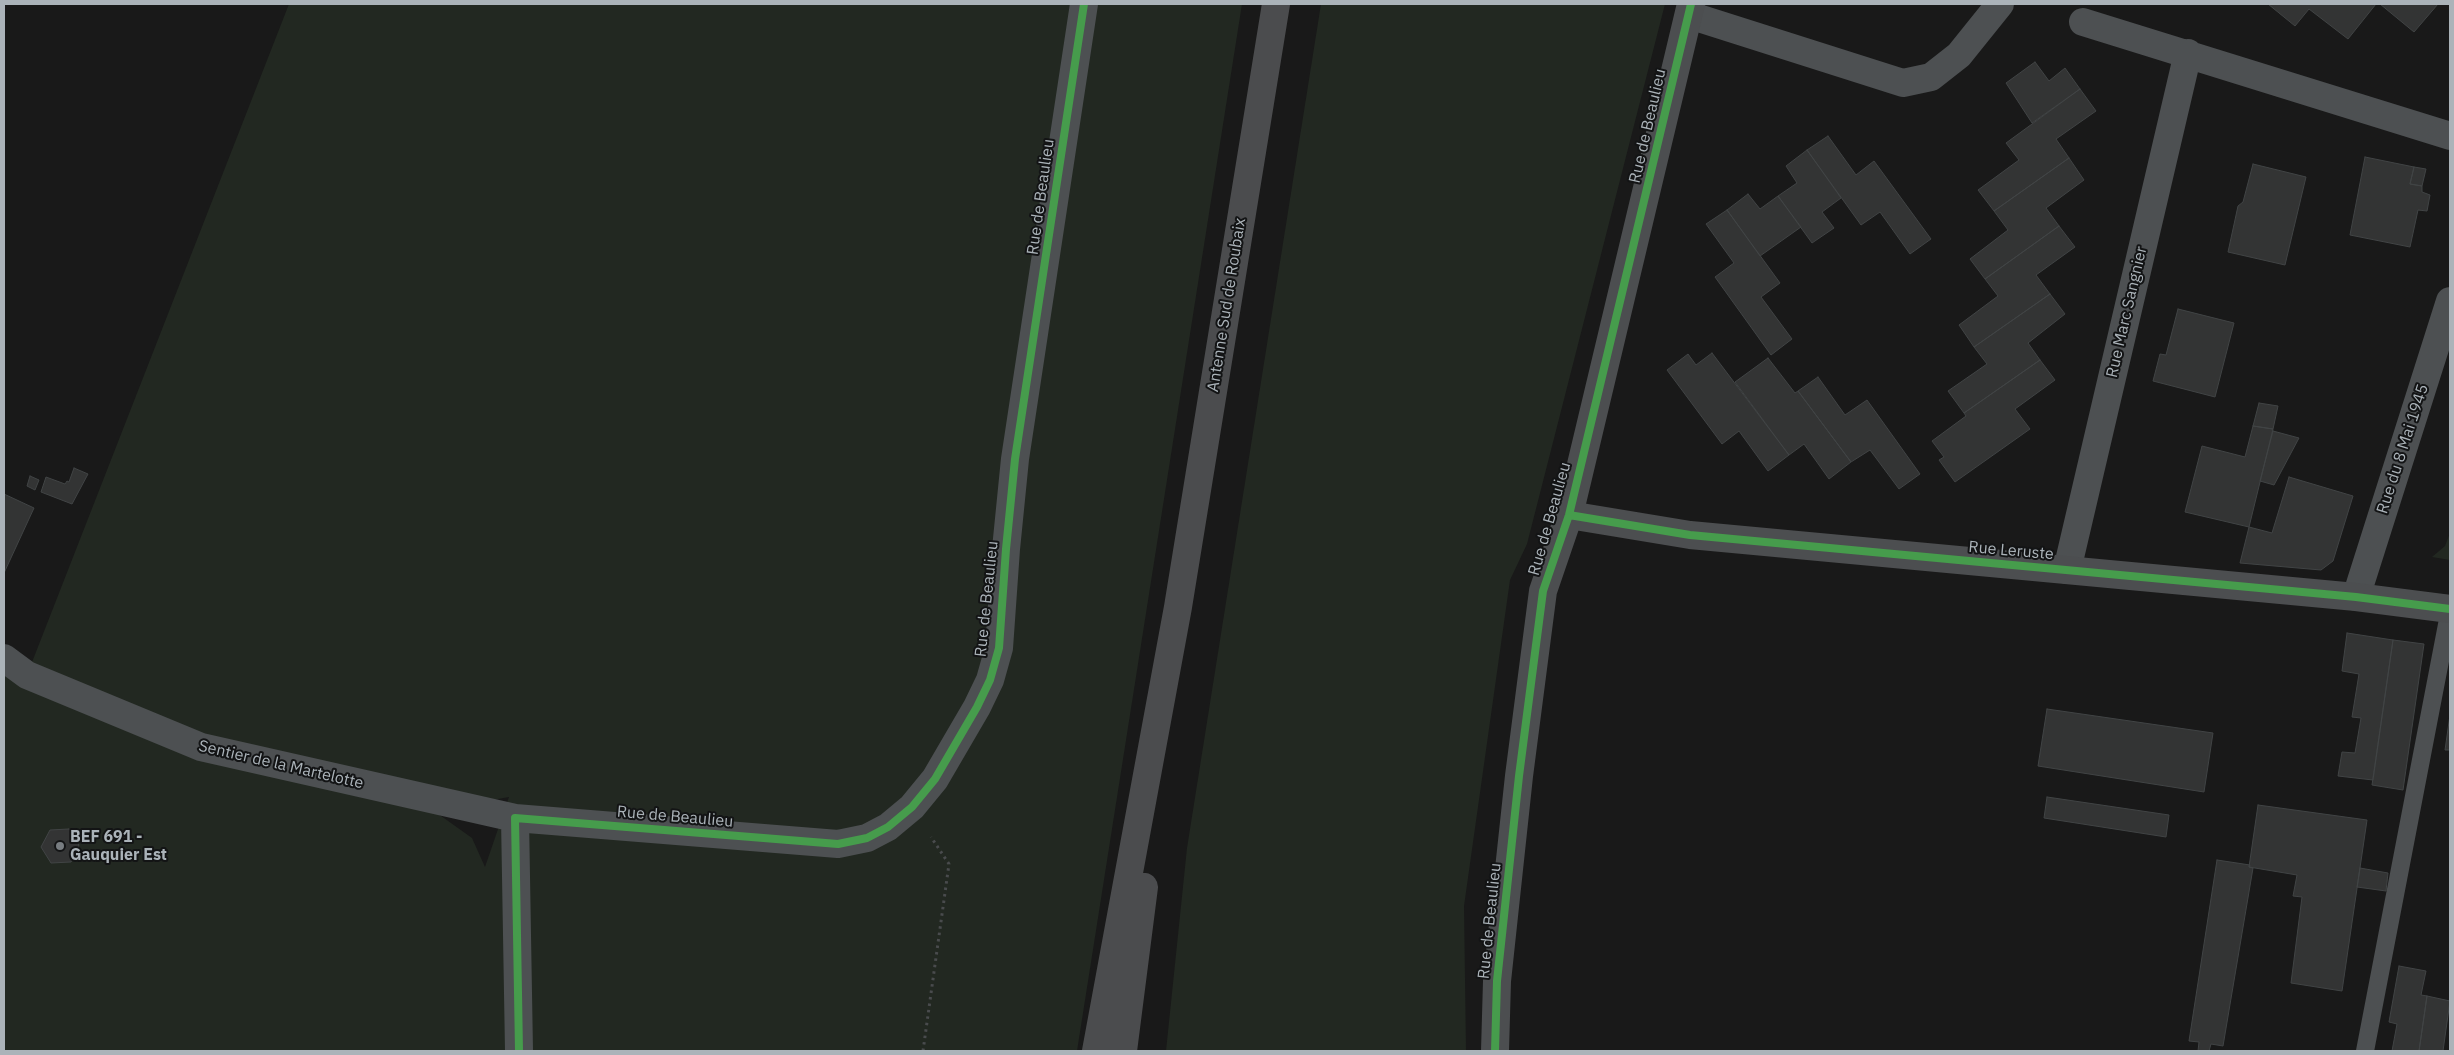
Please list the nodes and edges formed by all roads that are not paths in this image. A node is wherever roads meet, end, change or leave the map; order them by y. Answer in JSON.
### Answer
{"nodes":[{"id":1,"x":1084,"y":4,"type":"edge"},
{"id":2,"x":1276,"y":4,"type":"edge"},
{"id":3,"x":2000,"y":4,"type":"edge"},
{"id":4,"x":1690,"y":10,"type":"edge"},
{"id":5,"x":2083,"y":22,"type":"dead end"},
{"id":6,"x":2188,"y":53,"type":"junction"},
{"id":7,"x":2450,"y":136,"type":"edge"},
{"id":8,"x":2450,"y":301,"type":"edge"},
{"id":9,"x":1569,"y":515,"type":"junction"},
{"id":10,"x":2067,"y":570,"type":"junction"},
{"id":11,"x":2356,"y":598,"type":"junction"},
{"id":12,"x":1178,"y":607,"type":"junction"},
{"id":13,"x":2450,"y":609,"type":"edge"},
{"id":14,"x":4,"y":658,"type":"edge"},
{"id":15,"x":515,"y":818,"type":"junction"},
{"id":16,"x":519,"y":1051,"type":"edge"},
{"id":17,"x":1096,"y":1051,"type":"edge"},
{"id":18,"x":1123,"y":1051,"type":"edge"},
{"id":19,"x":1495,"y":1051,"type":"edge"},
{"id":20,"x":2365,"y":1051,"type":"edge"}],
"edges":[{"from":1,"to":15,"type":"street","name":"Rue de Beaulieu"},
{"from":2,"to":12,"type":"highway","name":"Antenne Sud de Roubaix"},
{"from":3,"to":4,"type":"street"},
{"from":4,"to":9,"type":"street","name":"Rue de Beaulieu"},
{"from":5,"to":6,"type":"street"},
{"from":6,"to":7,"type":"street"},
{"from":6,"to":10,"type":"street","name":"Rue Marc Sangnier"},
{"from":8,"to":11,"type":"street","name":"Rue du 8 Mai 1945"},
{"from":9,"to":10,"type":"street","name":"Rue Leruste"},
{"from":9,"to":19,"type":"street","name":"Rue de Beaulieu"},
{"from":10,"to":11,"type":"street","name":"Rue Leruste"},
{"from":11,"to":13,"type":"street","name":"Rue Leruste"},
{"from":12,"to":17,"type":"highway"},
{"from":12,"to":18,"type":"highway"},
{"from":13,"to":20,"type":"lane"},
{"from":14,"to":15,"type":"street","name":"Sentier de la Martelotte"},
{"from":15,"to":16,"type":"street"}]}
